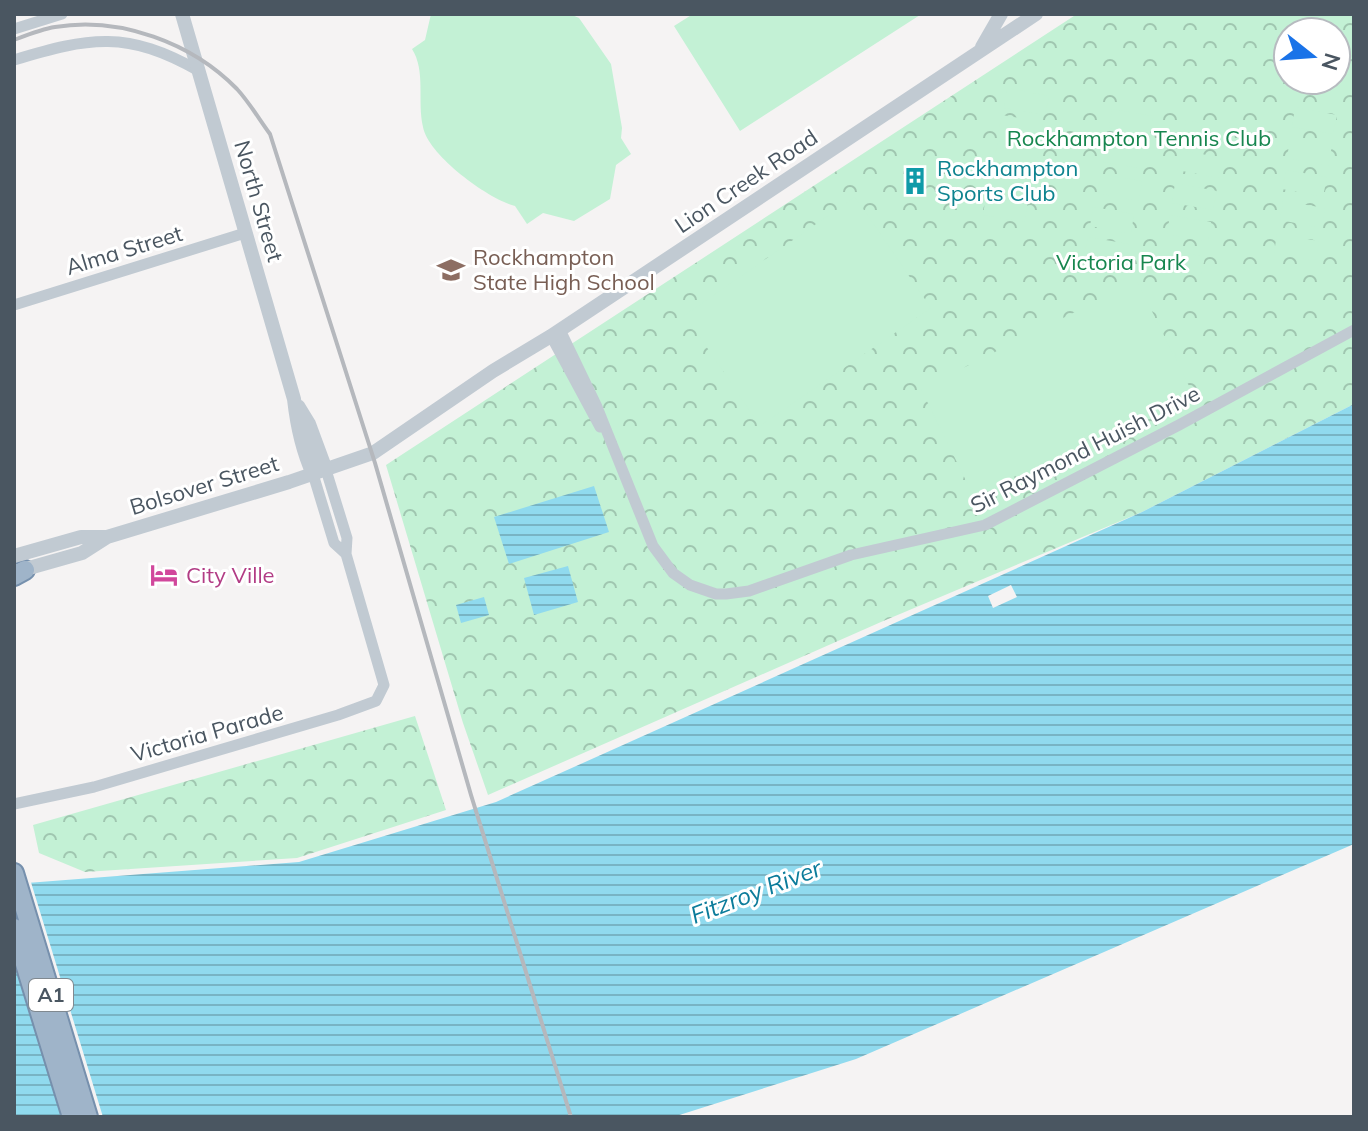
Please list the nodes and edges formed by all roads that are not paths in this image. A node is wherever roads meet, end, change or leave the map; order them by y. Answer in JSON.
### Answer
{"nodes":[{"id":1,"x":62,"y":14,"type":"edge"},
{"id":2,"x":182,"y":14,"type":"edge"},
{"id":3,"x":1001,"y":14,"type":"edge"},
{"id":4,"x":1036,"y":14,"type":"edge"},
{"id":5,"x":14,"y":29,"type":"edge"},
{"id":6,"x":978,"y":54,"type":"junction"},
{"id":7,"x":14,"y":60,"type":"edge"},
{"id":8,"x":199,"y":71,"type":"junction"},
{"id":9,"x":245,"y":233,"type":"junction"},
{"id":10,"x":14,"y":305,"type":"edge"},
{"id":11,"x":1354,"y":330,"type":"edge"},
{"id":12,"x":555,"y":333,"type":"junction"},
{"id":13,"x":319,"y":472,"type":"junction"},
{"id":14,"x":17,"y":568,"type":"edge"},
{"id":15,"x":380,"y":670,"type":"joint"},
{"id":16,"x":14,"y":804,"type":"edge"},
{"id":17,"x":14,"y":873,"type":"edge"},
{"id":18,"x":14,"y":928,"type":"edge"},
{"id":19,"x":72,"y":1117,"type":"edge"},
{"id":20,"x":88,"y":1117,"type":"edge"}],
"edges":[{"from":1,"to":5,"type":"street"},
{"from":2,"to":8,"type":"street","name":"North Street"},
{"from":3,"to":6,"type":"street"},
{"from":4,"to":6,"type":"street","name":"Lion Creek Road"},
{"from":6,"to":12,"type":"street","name":"Lion Creek Road"},
{"from":7,"to":8,"type":"street"},
{"from":8,"to":9,"type":"street","name":"North Street"},
{"from":9,"to":10,"type":"street","name":"Alma Street"},
{"from":9,"to":13,"type":"street","name":"North Street"},
{"from":11,"to":12,"type":"street","name":"Sir Raymond Huish Drive"},
{"from":12,"to":13,"type":"street","name":"Lion Creek Road"},
{"from":13,"to":14,"type":"street","name":"Bolsover Street"},
{"from":13,"to":15,"type":"street","name":"North Street"},
{"from":15,"to":16,"type":"street","name":"Victoria Parade"},
{"from":17,"to":20,"type":"highway","number":"A1"},
{"from":18,"to":19,"type":"highway","number":"A1"}]}
